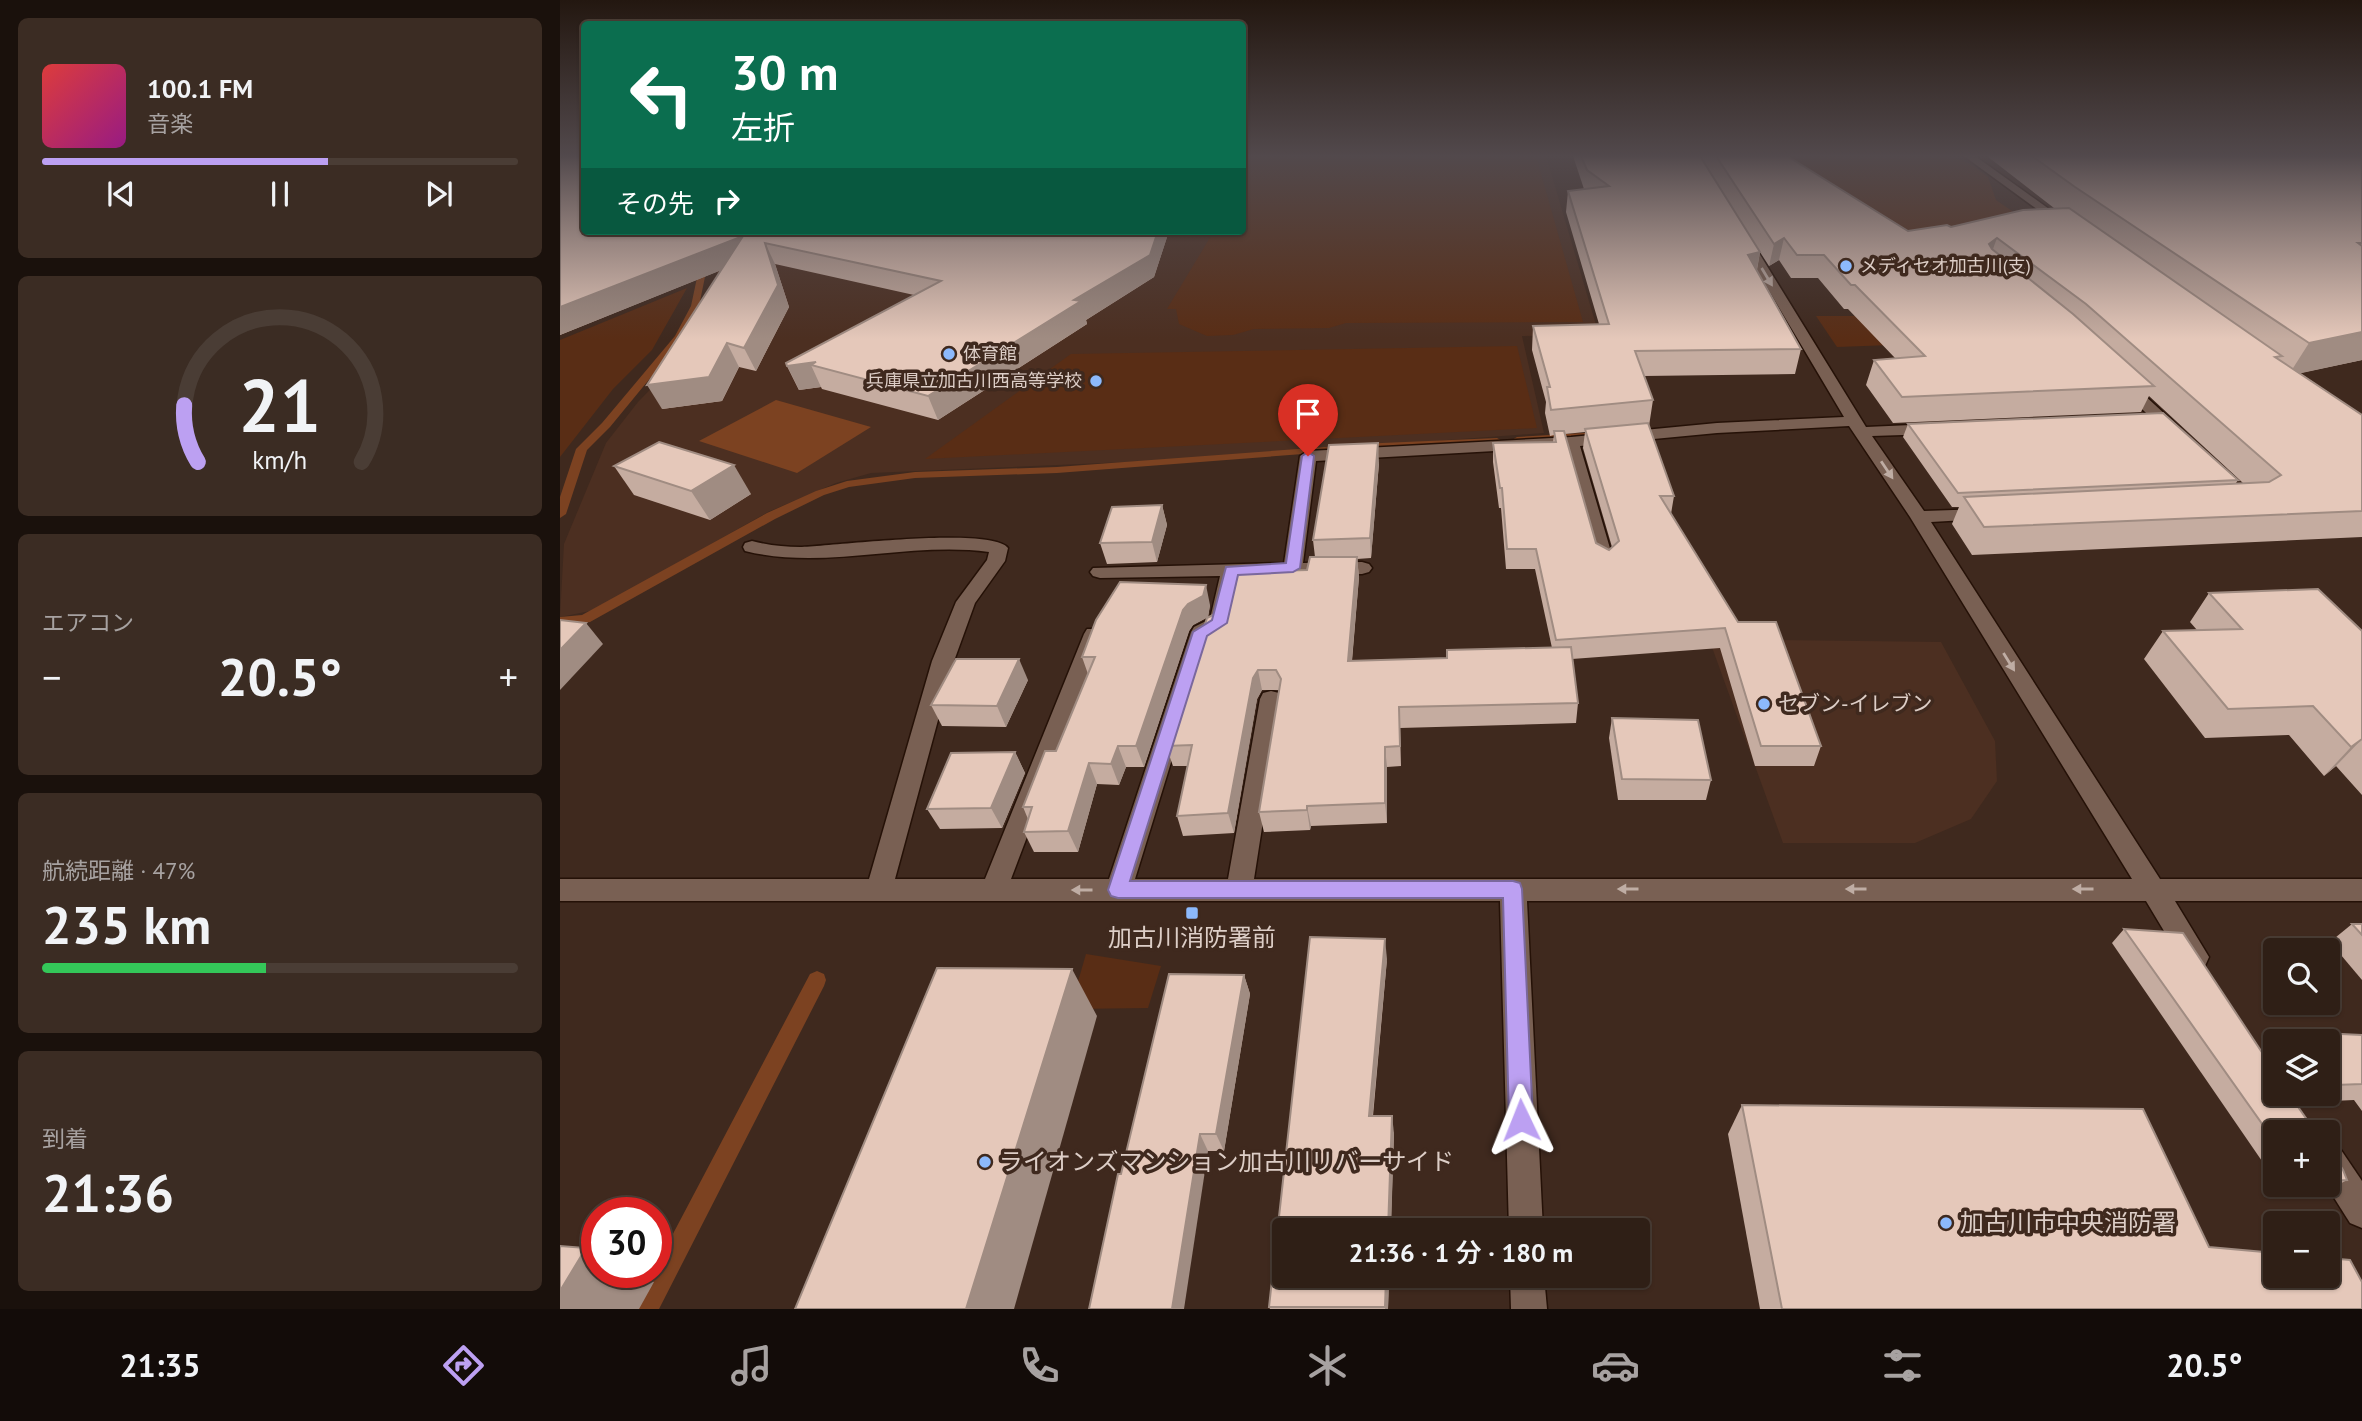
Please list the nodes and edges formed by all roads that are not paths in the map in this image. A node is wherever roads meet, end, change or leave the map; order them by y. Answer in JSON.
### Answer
{"nodes":[{"id":1,"x":2054,"y":217,"type":"edge"},
{"id":2,"x":1733,"y":222,"type":"edge"},
{"id":3,"x":2070,"y":229,"type":"edge"},
{"id":4,"x":2109,"y":371,"type":"edge"},
{"id":5,"x":2159,"y":418,"type":"junction"},
{"id":6,"x":2132,"y":419,"type":"edge"},
{"id":7,"x":1858,"y":426,"type":"junction"},
{"id":8,"x":1951,"y":428,"type":"edge"},
{"id":9,"x":1571,"y":443,"type":"junction"},
{"id":10,"x":2190,"y":446,"type":"edge"},
{"id":11,"x":2005,"y":513,"type":"edge"},
{"id":12,"x":1919,"y":517,"type":"junction"},
{"id":13,"x":751,"y":547,"type":"dead end"},
{"id":14,"x":798,"y":553,"type":"junction"},
{"id":15,"x":1605,"y":562,"type":"edge"},
{"id":16,"x":1293,"y":568,"type":"junction"},
{"id":17,"x":1362,"y":568,"type":"dead end"},
{"id":18,"x":785,"y":570,"type":"dead end"},
{"id":19,"x":1231,"y":570,"type":"junction"},
{"id":20,"x":1100,"y":572,"type":"dead end"},
{"id":21,"x":1101,"y":614,"type":"edge"},
{"id":22,"x":1271,"y":699,"type":"dead end"},
{"id":23,"x":1513,"y":889,"type":"junction"},
{"id":24,"x":560,"y":890,"type":"edge"},
{"id":25,"x":879,"y":890,"type":"junction"},
{"id":26,"x":994,"y":890,"type":"junction"},
{"id":27,"x":1118,"y":890,"type":"junction"},
{"id":28,"x":1239,"y":890,"type":"junction"},
{"id":29,"x":2151,"y":890,"type":"junction"},
{"id":30,"x":2362,"y":890,"type":"edge"},
{"id":31,"x":2207,"y":974,"type":"edge"},
{"id":32,"x":2340,"y":1177,"type":"edge"},
{"id":33,"x":2362,"y":1211,"type":"edge"},
{"id":34,"x":1526,"y":1218,"type":"edge"},
{"id":35,"x":1528,"y":1288,"type":"edge"},
{"id":36,"x":1529,"y":1309,"type":"edge"}],
"edges":[{"from":1,"to":3,"type":"street"},
{"from":2,"to":7,"type":"street","one_way":true},
{"from":4,"to":5,"type":"street"},
{"from":5,"to":6,"type":"street"},
{"from":5,"to":10,"type":"street"},
{"from":7,"to":8,"type":"street"},
{"from":7,"to":9,"type":"street"},
{"from":7,"to":12,"type":"street","one_way":true},
{"from":9,"to":15,"type":"street"},
{"from":9,"to":16,"type":"street"},
{"from":11,"to":12,"type":"street"},
{"from":12,"to":29,"type":"street","one_way":true},
{"from":13,"to":14,"type":"street"},
{"from":14,"to":18,"type":"street"},
{"from":14,"to":25,"type":"street"},
{"from":16,"to":17,"type":"street"},
{"from":16,"to":19,"type":"street"},
{"from":19,"to":20,"type":"street"},
{"from":19,"to":27,"type":"street"},
{"from":21,"to":26,"type":"street"},
{"from":22,"to":28,"type":"street"},
{"from":23,"to":28,"type":"street"},
{"from":29,"to":23,"type":"street","one_way":true},
{"from":23,"to":34,"type":"street"},
{"from":24,"to":25,"type":"street"},
{"from":25,"to":26,"type":"street"},
{"from":27,"to":26,"type":"street","one_way":true},
{"from":27,"to":28,"type":"street"},
{"from":29,"to":30,"type":"street"},
{"from":29,"to":31,"type":"street"},
{"from":32,"to":33,"type":"street"},
{"from":35,"to":36,"type":"street"}]}
